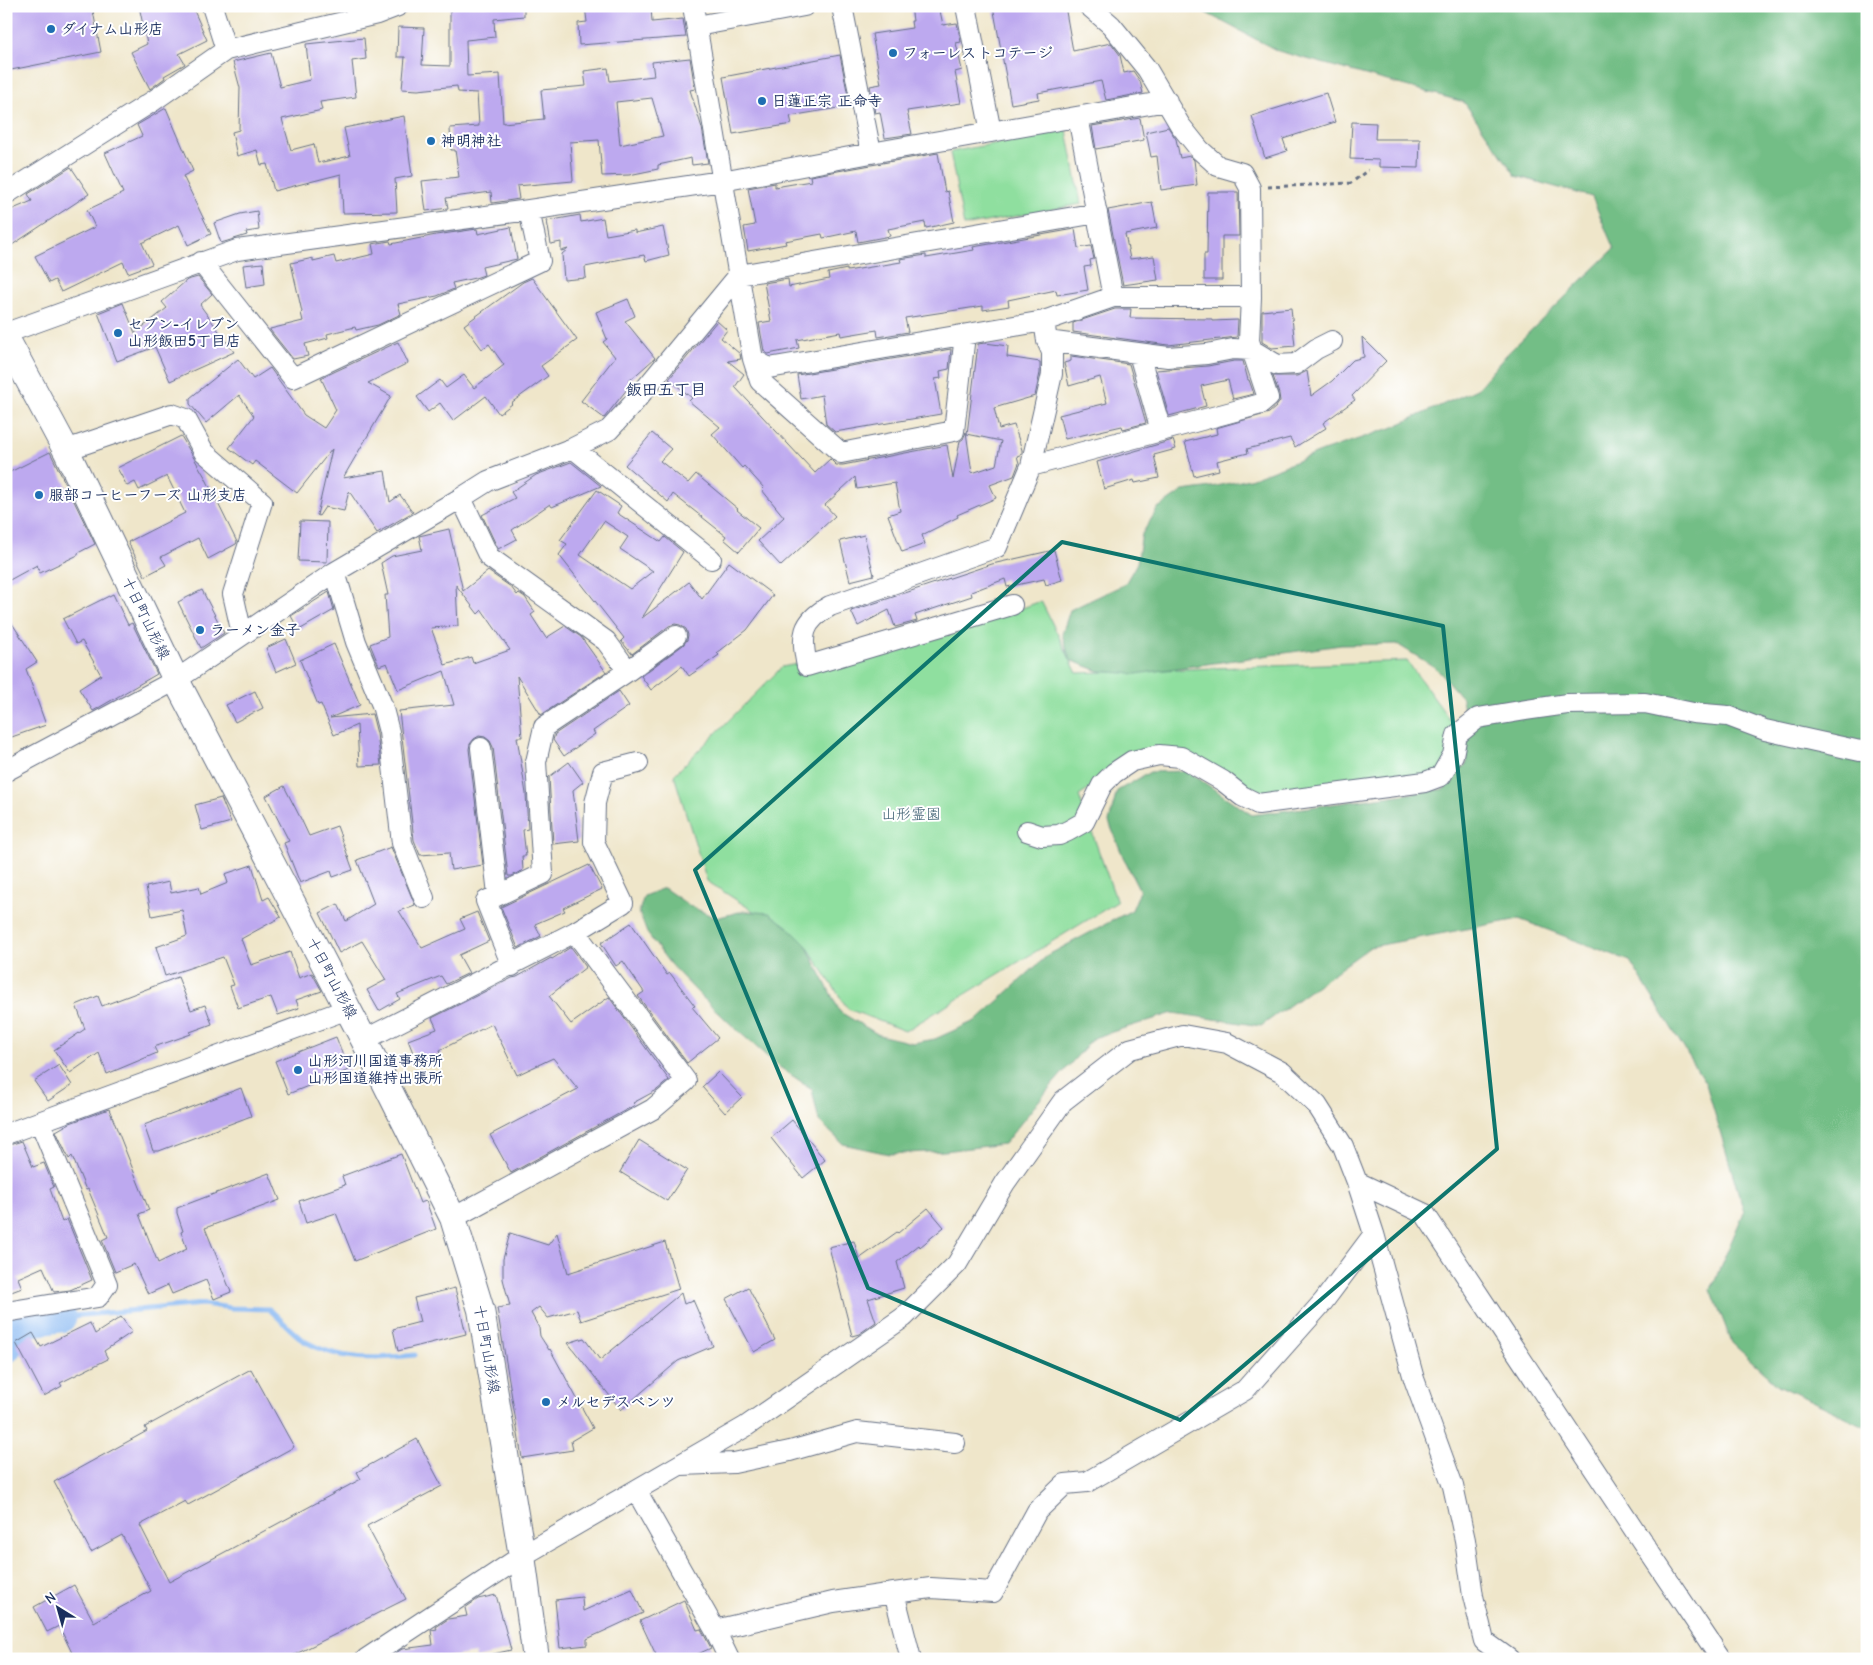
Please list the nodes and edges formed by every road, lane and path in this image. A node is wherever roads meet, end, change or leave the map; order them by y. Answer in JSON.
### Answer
{"nodes":[{"id":1,"x":212,"y":6,"type":"edge"},
{"id":2,"x":398,"y":6,"type":"edge"},
{"id":3,"x":804,"y":6,"type":"edge"},
{"id":4,"x":842,"y":6,"type":"edge"},
{"id":5,"x":966,"y":6,"type":"edge"},
{"id":6,"x":1089,"y":6,"type":"edge"},
{"id":7,"x":695,"y":16,"type":"edge"},
{"id":8,"x":226,"y":50,"type":"junction"},
{"id":9,"x":1167,"y":101,"type":"junction"},
{"id":10,"x":1078,"y":117,"type":"junction"},
{"id":11,"x":991,"y":132,"type":"junction"},
{"id":12,"x":871,"y":153,"type":"junction"},
{"id":13,"x":1368,"y":170,"type":"dead end"},
{"id":14,"x":722,"y":181,"type":"junction"},
{"id":15,"x":1250,"y":188,"type":"junction"},
{"id":16,"x":6,"y":194,"type":"edge"},
{"id":17,"x":529,"y":210,"type":"junction"},
{"id":18,"x":1097,"y":213,"type":"junction"},
{"id":19,"x":201,"y":262,"type":"junction"},
{"id":20,"x":739,"y":275,"type":"junction"},
{"id":21,"x":1113,"y":297,"type":"junction"},
{"id":22,"x":1251,"y":297,"type":"junction"},
{"id":23,"x":1044,"y":321,"type":"junction"},
{"id":24,"x":6,"y":333,"type":"edge"},
{"id":25,"x":965,"y":335,"type":"junction"},
{"id":26,"x":6,"y":338,"type":"edge"},
{"id":27,"x":1332,"y":340,"type":"dead end"},
{"id":28,"x":1047,"y":341,"type":"junction"},
{"id":29,"x":1252,"y":350,"type":"junction"},
{"id":30,"x":1139,"y":354,"type":"junction"},
{"id":31,"x":754,"y":359,"type":"junction"},
{"id":32,"x":1161,"y":431,"type":"junction"},
{"id":33,"x":573,"y":448,"type":"junction"},
{"id":34,"x":66,"y":450,"type":"junction"},
{"id":35,"x":1031,"y":466,"type":"junction"},
{"id":36,"x":461,"y":498,"type":"junction"},
{"id":37,"x":711,"y":559,"type":"dead end"},
{"id":38,"x":335,"y":572,"type":"junction"},
{"id":39,"x":1012,"y":605,"type":"dead end"},
{"id":40,"x":242,"y":634,"type":"junction"},
{"id":41,"x":676,"y":636,"type":"dead end"},
{"id":42,"x":628,"y":671,"type":"junction"},
{"id":43,"x":176,"y":680,"type":"junction"},
{"id":44,"x":481,"y":748,"type":"dead end"},
{"id":45,"x":1867,"y":750,"type":"edge"},
{"id":46,"x":638,"y":763,"type":"dead end"},
{"id":47,"x":6,"y":771,"type":"edge"},
{"id":48,"x":1027,"y":831,"type":"dead end"},
{"id":49,"x":498,"y":894,"type":"junction"},
{"id":50,"x":424,"y":898,"type":"dead end"},
{"id":51,"x":575,"y":932,"type":"junction"},
{"id":52,"x":512,"y":966,"type":"junction"},
{"id":53,"x":348,"y":1009,"type":"junction"},
{"id":54,"x":364,"y":1040,"type":"junction"},
{"id":55,"x":40,"y":1122,"type":"junction"},
{"id":56,"x":6,"y":1134,"type":"edge"},
{"id":57,"x":1357,"y":1182,"type":"junction"},
{"id":58,"x":453,"y":1218,"type":"junction"},
{"id":59,"x":1374,"y":1234,"type":"junction"},
{"id":60,"x":6,"y":1312,"type":"edge"},
{"id":61,"x":955,"y":1443,"type":"dead end"},
{"id":62,"x":680,"y":1465,"type":"junction"},
{"id":63,"x":636,"y":1490,"type":"junction"},
{"id":64,"x":522,"y":1556,"type":"junction"},
{"id":65,"x":894,"y":1593,"type":"junction"},
{"id":66,"x":715,"y":1630,"type":"junction"},
{"id":67,"x":366,"y":1659,"type":"edge"},
{"id":68,"x":536,"y":1659,"type":"edge"},
{"id":69,"x":729,"y":1659,"type":"edge"},
{"id":70,"x":911,"y":1659,"type":"edge"},
{"id":71,"x":1508,"y":1659,"type":"edge"},
{"id":72,"x":1721,"y":1659,"type":"edge"}],
"edges":[{"from":1,"to":8,"type":"street"},
{"from":2,"to":8,"type":"street"},
{"from":3,"to":7,"type":"street"},
{"from":4,"to":12,"type":"street"},
{"from":5,"to":11,"type":"street"},
{"from":6,"to":9,"type":"street"},
{"from":7,"to":14,"type":"street"},
{"from":8,"to":16,"type":"street"},
{"from":9,"to":10,"type":"street"},
{"from":9,"to":15,"type":"street"},
{"from":10,"to":11,"type":"street"},
{"from":10,"to":18,"type":"street"},
{"from":11,"to":12,"type":"street"},
{"from":12,"to":14,"type":"street"},
{"from":13,"to":15,"type":"path"},
{"from":14,"to":17,"type":"street"},
{"from":14,"to":20,"type":"street"},
{"from":15,"to":22,"type":"street"},
{"from":17,"to":19,"type":"street"},
{"from":17,"to":19,"type":"street"},
{"from":18,"to":20,"type":"street"},
{"from":18,"to":21,"type":"street"},
{"from":19,"to":24,"type":"street"},
{"from":20,"to":31,"type":"street"},
{"from":20,"to":33,"type":"street"},
{"from":21,"to":22,"type":"street"},
{"from":21,"to":23,"type":"street"},
{"from":22,"to":29,"type":"street"},
{"from":23,"to":25,"type":"street"},
{"from":23,"to":28,"type":"street"},
{"from":25,"to":31,"type":"street"},
{"from":25,"to":31,"type":"street"},
{"from":26,"to":34,"type":"main road","name":"十日町山形線"},
{"from":27,"to":29,"type":"street"},
{"from":28,"to":30,"type":"street"},
{"from":28,"to":35,"type":"street"},
{"from":29,"to":30,"type":"street"},
{"from":29,"to":32,"type":"street"},
{"from":30,"to":32,"type":"street"},
{"from":32,"to":35,"type":"street"},
{"from":33,"to":36,"type":"street"},
{"from":33,"to":37,"type":"street"},
{"from":34,"to":40,"type":"street"},
{"from":34,"to":43,"type":"main road","name":"十日町山形線"},
{"from":35,"to":39,"type":"street"},
{"from":36,"to":38,"type":"street"},
{"from":36,"to":42,"type":"street"},
{"from":38,"to":40,"type":"street"},
{"from":38,"to":50,"type":"street"},
{"from":40,"to":43,"type":"street"},
{"from":41,"to":42,"type":"street"},
{"from":42,"to":49,"type":"street"},
{"from":43,"to":47,"type":"street"},
{"from":43,"to":53,"type":"main road","name":"十日町山形線"},
{"from":44,"to":49,"type":"street"},
{"from":45,"to":48,"type":"street"},
{"from":46,"to":51,"type":"street"},
{"from":49,"to":52,"type":"street"},
{"from":51,"to":52,"type":"street"},
{"from":51,"to":58,"type":"street"},
{"from":52,"to":54,"type":"street"},
{"from":53,"to":54,"type":"main road","name":"十日町山形線"},
{"from":53,"to":55,"type":"street"},
{"from":54,"to":58,"type":"main road","name":"十日町山形線"},
{"from":55,"to":56,"type":"street"},
{"from":55,"to":60,"type":"street"},
{"from":57,"to":59,"type":"street"},
{"from":57,"to":62,"type":"street"},
{"from":57,"to":72,"type":"street"},
{"from":58,"to":64,"type":"main road","name":"十日町山形線"},
{"from":59,"to":65,"type":"street"},
{"from":59,"to":71,"type":"street"},
{"from":61,"to":62,"type":"street"},
{"from":62,"to":63,"type":"street"},
{"from":63,"to":64,"type":"street"},
{"from":63,"to":66,"type":"street"},
{"from":64,"to":67,"type":"street"},
{"from":64,"to":68,"type":"main road","name":"十日町山形線"},
{"from":65,"to":66,"type":"street"},
{"from":65,"to":70,"type":"street"},
{"from":66,"to":69,"type":"street"}]}
